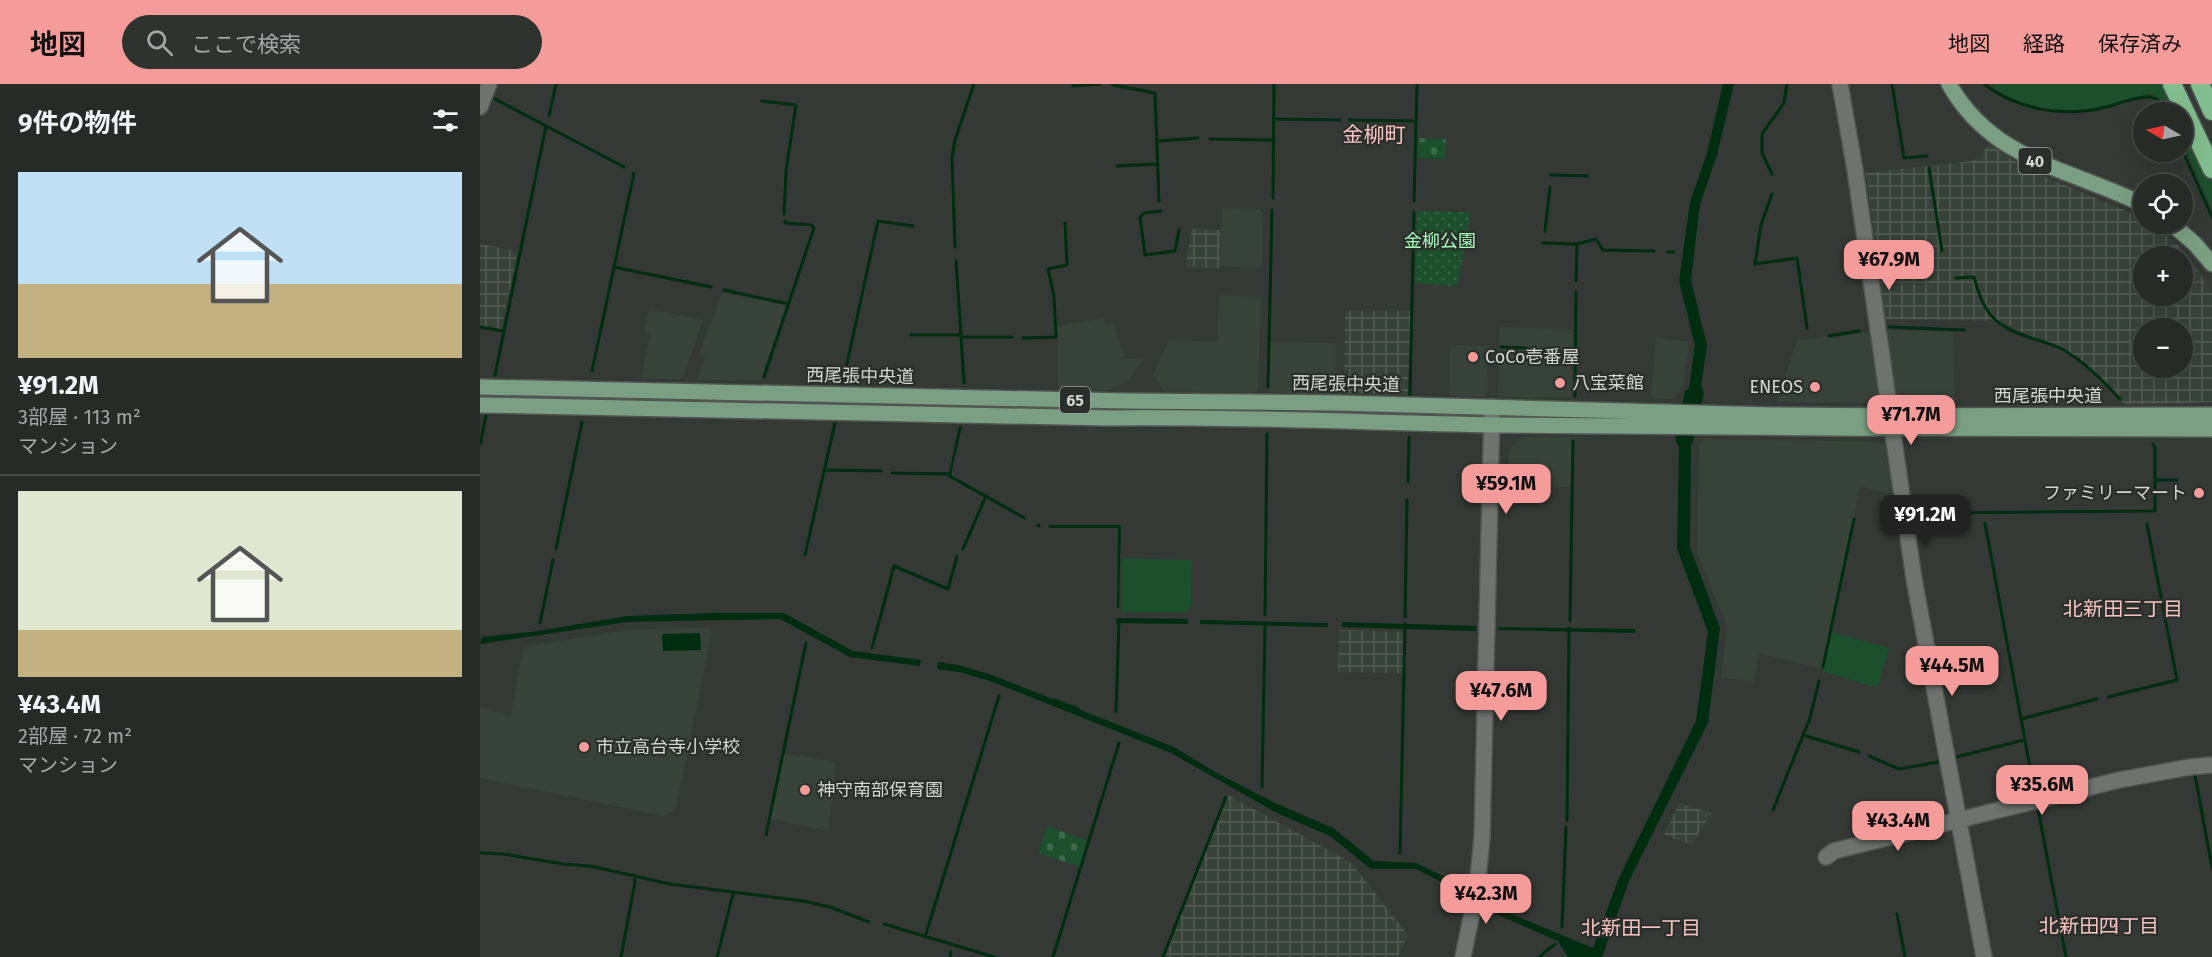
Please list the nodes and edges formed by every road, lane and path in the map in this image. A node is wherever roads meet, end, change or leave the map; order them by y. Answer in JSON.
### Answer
{"nodes":[{"id":1,"x":489,"y":84,"type":"edge"},
{"id":2,"x":1840,"y":84,"type":"edge"},
{"id":3,"x":1949,"y":84,"type":"edge"},
{"id":4,"x":2172,"y":84,"type":"edge"},
{"id":5,"x":2183,"y":84,"type":"edge"},
{"id":6,"x":2200,"y":84,"type":"edge"},
{"id":7,"x":480,"y":107,"type":"edge"},
{"id":8,"x":2212,"y":111,"type":"edge"},
{"id":9,"x":2212,"y":152,"type":"edge"},
{"id":10,"x":2212,"y":169,"type":"edge"},
{"id":11,"x":2133,"y":201,"type":"edge"},
{"id":12,"x":2184,"y":234,"type":"edge"},
{"id":13,"x":2212,"y":264,"type":"edge"},
{"id":14,"x":480,"y":387,"type":"edge"},
{"id":15,"x":480,"y":405,"type":"edge"},
{"id":16,"x":1492,"y":407,"type":"junction"},
{"id":17,"x":2212,"y":415,"type":"edge"},
{"id":18,"x":1669,"y":420,"type":"junction"},
{"id":19,"x":1892,"y":423,"type":"junction"},
{"id":20,"x":1491,"y":425,"type":"junction"},
{"id":21,"x":2212,"y":429,"type":"edge"},
{"id":22,"x":2212,"y":765,"type":"edge"},
{"id":23,"x":1957,"y":820,"type":"junction"},
{"id":24,"x":1826,"y":857,"type":"dead end"},
{"id":25,"x":1463,"y":957,"type":"edge"},
{"id":26,"x":1984,"y":957,"type":"edge"}],
"edges":[{"from":1,"to":7,"type":"street"},
{"from":2,"to":19,"type":"street"},
{"from":3,"to":11,"type":"main road","number":"40"},
{"from":4,"to":10,"type":"highway"},
{"from":5,"to":9,"type":"highway"},
{"from":6,"to":8,"type":"highway"},
{"from":12,"to":13,"type":"main road"},
{"from":14,"to":16,"type":"main road","name":"西尾張中央道","number":"65"},
{"from":15,"to":20,"type":"main road","name":"西尾張中央道","number":"65"},
{"from":16,"to":18,"type":"main road","name":"西尾張中央道","number":"65"},
{"from":16,"to":20,"type":"street"},
{"from":17,"to":19,"type":"main road","name":"西尾張中央道","number":"65"},
{"from":18,"to":19,"type":"main road","name":"西尾張中央道","number":"65"},
{"from":18,"to":20,"type":"main road","name":"西尾張中央道","number":"65"},
{"from":19,"to":21,"type":"main road","name":"西尾張中央道","number":"65"},
{"from":19,"to":23,"type":"street"},
{"from":20,"to":25,"type":"street"},
{"from":22,"to":23,"type":"street"},
{"from":23,"to":24,"type":"street"},
{"from":23,"to":26,"type":"street"}]}
